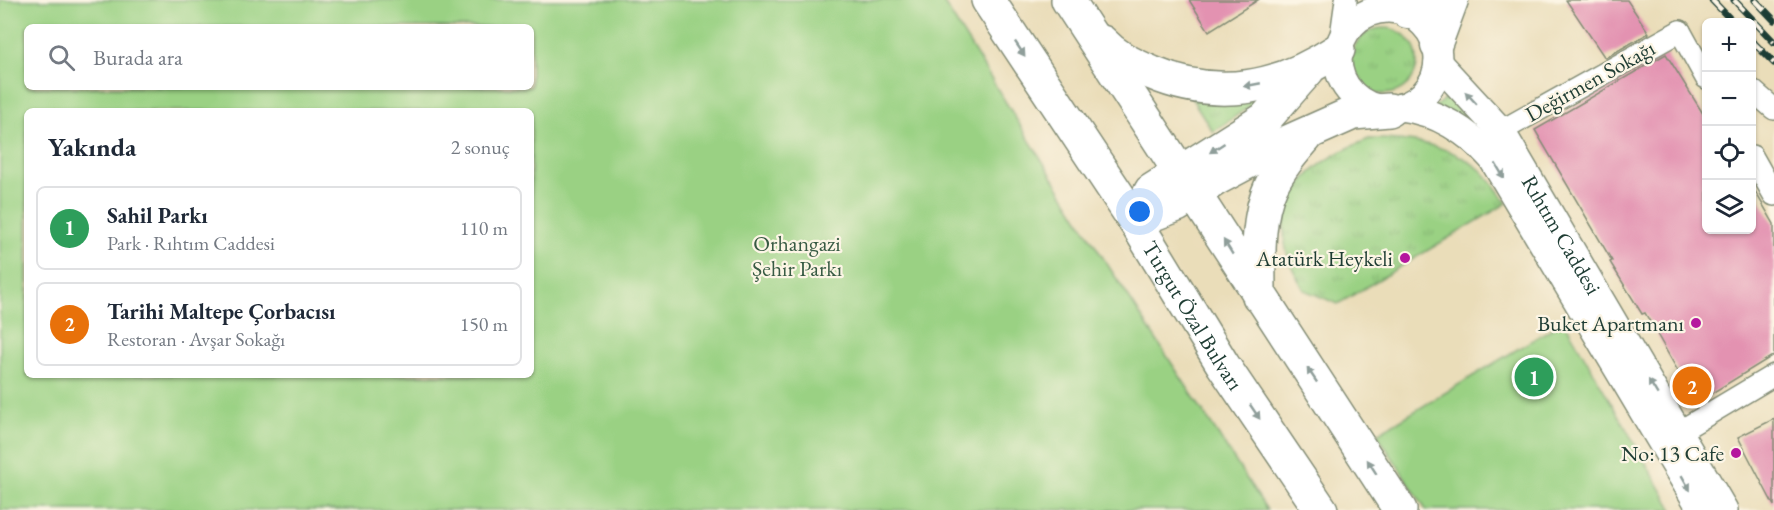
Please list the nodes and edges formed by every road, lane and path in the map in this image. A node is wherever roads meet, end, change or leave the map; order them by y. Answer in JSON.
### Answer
{"nodes":[{"id":1,"x":988,"y":0,"type":"edge"},
{"id":2,"x":1346,"y":0,"type":"edge"},
{"id":3,"x":1452,"y":0,"type":"edge"},
{"id":4,"x":1073,"y":8,"type":"edge"},
{"id":5,"x":1399,"y":8,"type":"edge"},
{"id":6,"x":1680,"y":31,"type":"junction"},
{"id":7,"x":1339,"y":47,"type":"junction"},
{"id":8,"x":1702,"y":49,"type":"edge"},
{"id":9,"x":1437,"y":54,"type":"junction"},
{"id":10,"x":1308,"y":70,"type":"junction"},
{"id":11,"x":1704,"y":72,"type":"edge"},
{"id":12,"x":1756,"y":93,"type":"edge"},
{"id":13,"x":1395,"y":108,"type":"junction"},
{"id":14,"x":1774,"y":109,"type":"edge"},
{"id":15,"x":1501,"y":131,"type":"junction"},
{"id":16,"x":1308,"y":134,"type":"junction"},
{"id":17,"x":1756,"y":163,"type":"edge"},
{"id":18,"x":1187,"y":183,"type":"junction"},
{"id":19,"x":1774,"y":195,"type":"edge"},
{"id":20,"x":1135,"y":221,"type":"junction"},
{"id":21,"x":1259,"y":296,"type":"junction"},
{"id":22,"x":1774,"y":375,"type":"edge"},
{"id":23,"x":1671,"y":437,"type":"junction"},
{"id":24,"x":1321,"y":510,"type":"edge"},
{"id":25,"x":1400,"y":510,"type":"edge"},
{"id":26,"x":1702,"y":510,"type":"edge"},
{"id":27,"x":1724,"y":510,"type":"edge"}],
"edges":[{"from":1,"to":20,"type":"highway","name":"Turgut Özal Bulvarı","one_way":true},
{"from":2,"to":7,"type":"street"},
{"from":3,"to":5,"type":"main road"},
{"from":3,"to":9,"type":"main road"},
{"from":10,"to":4,"type":"highway","one_way":true},
{"from":4,"to":18,"type":"highway"},
{"from":5,"to":7,"type":"street"},
{"from":5,"to":9,"type":"street"},
{"from":6,"to":8,"type":"street"},
{"from":6,"to":11,"type":"street"},
{"from":6,"to":15,"type":"street","name":"Değirmen Sokağı"},
{"from":7,"to":10,"type":"highway"},
{"from":7,"to":13,"type":"street"},
{"from":9,"to":13,"type":"street"},
{"from":15,"to":9,"type":"street","name":"Rıhtım Caddesi","one_way":true},
{"from":10,"to":18,"type":"highway","one_way":true},
{"from":12,"to":14,"type":"street"},
{"from":13,"to":16,"type":"highway"},
{"from":13,"to":23,"type":"street","name":"Rıhtım Caddesi","one_way":true},
{"from":23,"to":15,"type":"street","name":"Rıhtım Caddesi","one_way":true},
{"from":16,"to":18,"type":"highway"},
{"from":16,"to":21,"type":"highway"},
{"from":17,"to":19,"type":"street"},
{"from":18,"to":20,"type":"highway"},
{"from":21,"to":18,"type":"highway","one_way":true},
{"from":20,"to":24,"type":"highway","name":"Turgut Özal Bulvarı","one_way":true},
{"from":25,"to":21,"type":"highway","one_way":true},
{"from":22,"to":23,"type":"street"},
{"from":23,"to":26,"type":"street","name":"Rıhtım Caddesi","one_way":true},
{"from":23,"to":27,"type":"street","name":"Rıhtım Caddesi"}]}
